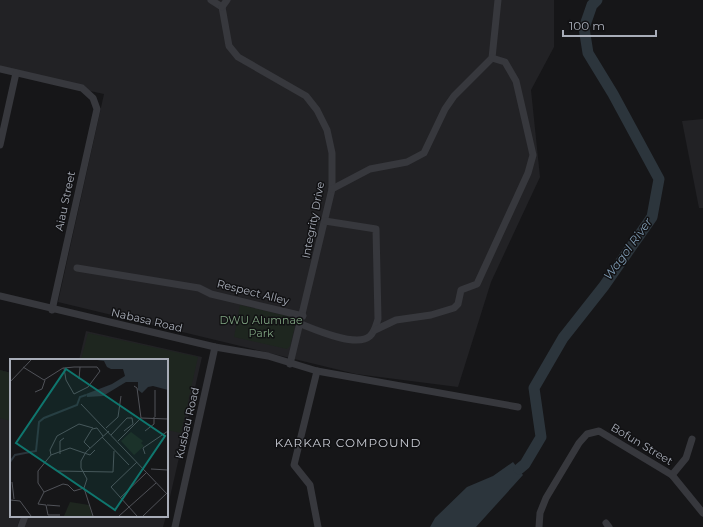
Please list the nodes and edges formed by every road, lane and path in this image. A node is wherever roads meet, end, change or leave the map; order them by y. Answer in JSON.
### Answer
{"nodes":[{"id":1,"x":210,"y":0,"type":"edge"},
{"id":2,"x":227,"y":0,"type":"edge"},
{"id":3,"x":498,"y":0,"type":"edge"},
{"id":4,"x":222,"y":7,"type":"junction"},
{"id":5,"x":492,"y":58,"type":"junction"},
{"id":6,"x":0,"y":70,"type":"edge"},
{"id":7,"x":16,"y":73,"type":"junction"},
{"id":8,"x":0,"y":145,"type":"edge"},
{"id":9,"x":332,"y":189,"type":"junction"},
{"id":10,"x":325,"y":221,"type":"junction"},
{"id":11,"x":77,"y":268,"type":"dead end"},
{"id":12,"x":0,"y":296,"type":"edge"},
{"id":13,"x":52,"y":310,"type":"junction"},
{"id":14,"x":303,"y":316,"type":"junction"},
{"id":15,"x":301,"y":324,"type":"junction"},
{"id":16,"x":375,"y":330,"type":"junction"},
{"id":17,"x":215,"y":347,"type":"junction"},
{"id":18,"x":290,"y":364,"type":"junction"},
{"id":19,"x":317,"y":371,"type":"junction"},
{"id":20,"x":518,"y":407,"type":"dead end"},
{"id":21,"x":692,"y":439,"type":"dead end"},
{"id":22,"x":672,"y":475,"type":"junction"},
{"id":23,"x":703,"y":513,"type":"edge"},
{"id":24,"x":25,"y":517,"type":"edge"},
{"id":25,"x":21,"y":527,"type":"edge"},
{"id":26,"x":175,"y":527,"type":"edge"},
{"id":27,"x":318,"y":527,"type":"edge"},
{"id":28,"x":539,"y":527,"type":"edge"}],
"edges":[{"from":1,"to":4,"type":"street"},
{"from":2,"to":4,"type":"street"},
{"from":3,"to":5,"type":"street"},
{"from":4,"to":9,"type":"street","name":"Integrity Drive"},
{"from":5,"to":9,"type":"street"},
{"from":5,"to":16,"type":"street"},
{"from":6,"to":7,"type":"street"},
{"from":7,"to":8,"type":"street"},
{"from":7,"to":13,"type":"street","name":"Aiau Street"},
{"from":9,"to":10,"type":"street","name":"Integrity Drive"},
{"from":10,"to":14,"type":"street","name":"Integrity Drive"},
{"from":10,"to":16,"type":"street"},
{"from":11,"to":14,"type":"street","name":"Respect Alley"},
{"from":12,"to":13,"type":"street","name":"Nabasa Road"},
{"from":13,"to":17,"type":"street","name":"Nabasa Road"},
{"from":14,"to":15,"type":"street","name":"Integrity Drive"},
{"from":15,"to":16,"type":"street"},
{"from":15,"to":18,"type":"street","name":"Integrity Drive"},
{"from":17,"to":18,"type":"street","name":"Nabasa Road"},
{"from":17,"to":26,"type":"street","name":"Kusbau Road"},
{"from":18,"to":19,"type":"street","name":"Nabasa Road"},
{"from":19,"to":20,"type":"street","name":"Nabasa Road"},
{"from":19,"to":27,"type":"street"},
{"from":21,"to":22,"type":"street"},
{"from":22,"to":23,"type":"street","name":"Bofun Street"},
{"from":22,"to":28,"type":"street","name":"Bofun Street"},
{"from":24,"to":25,"type":"street"}]}
